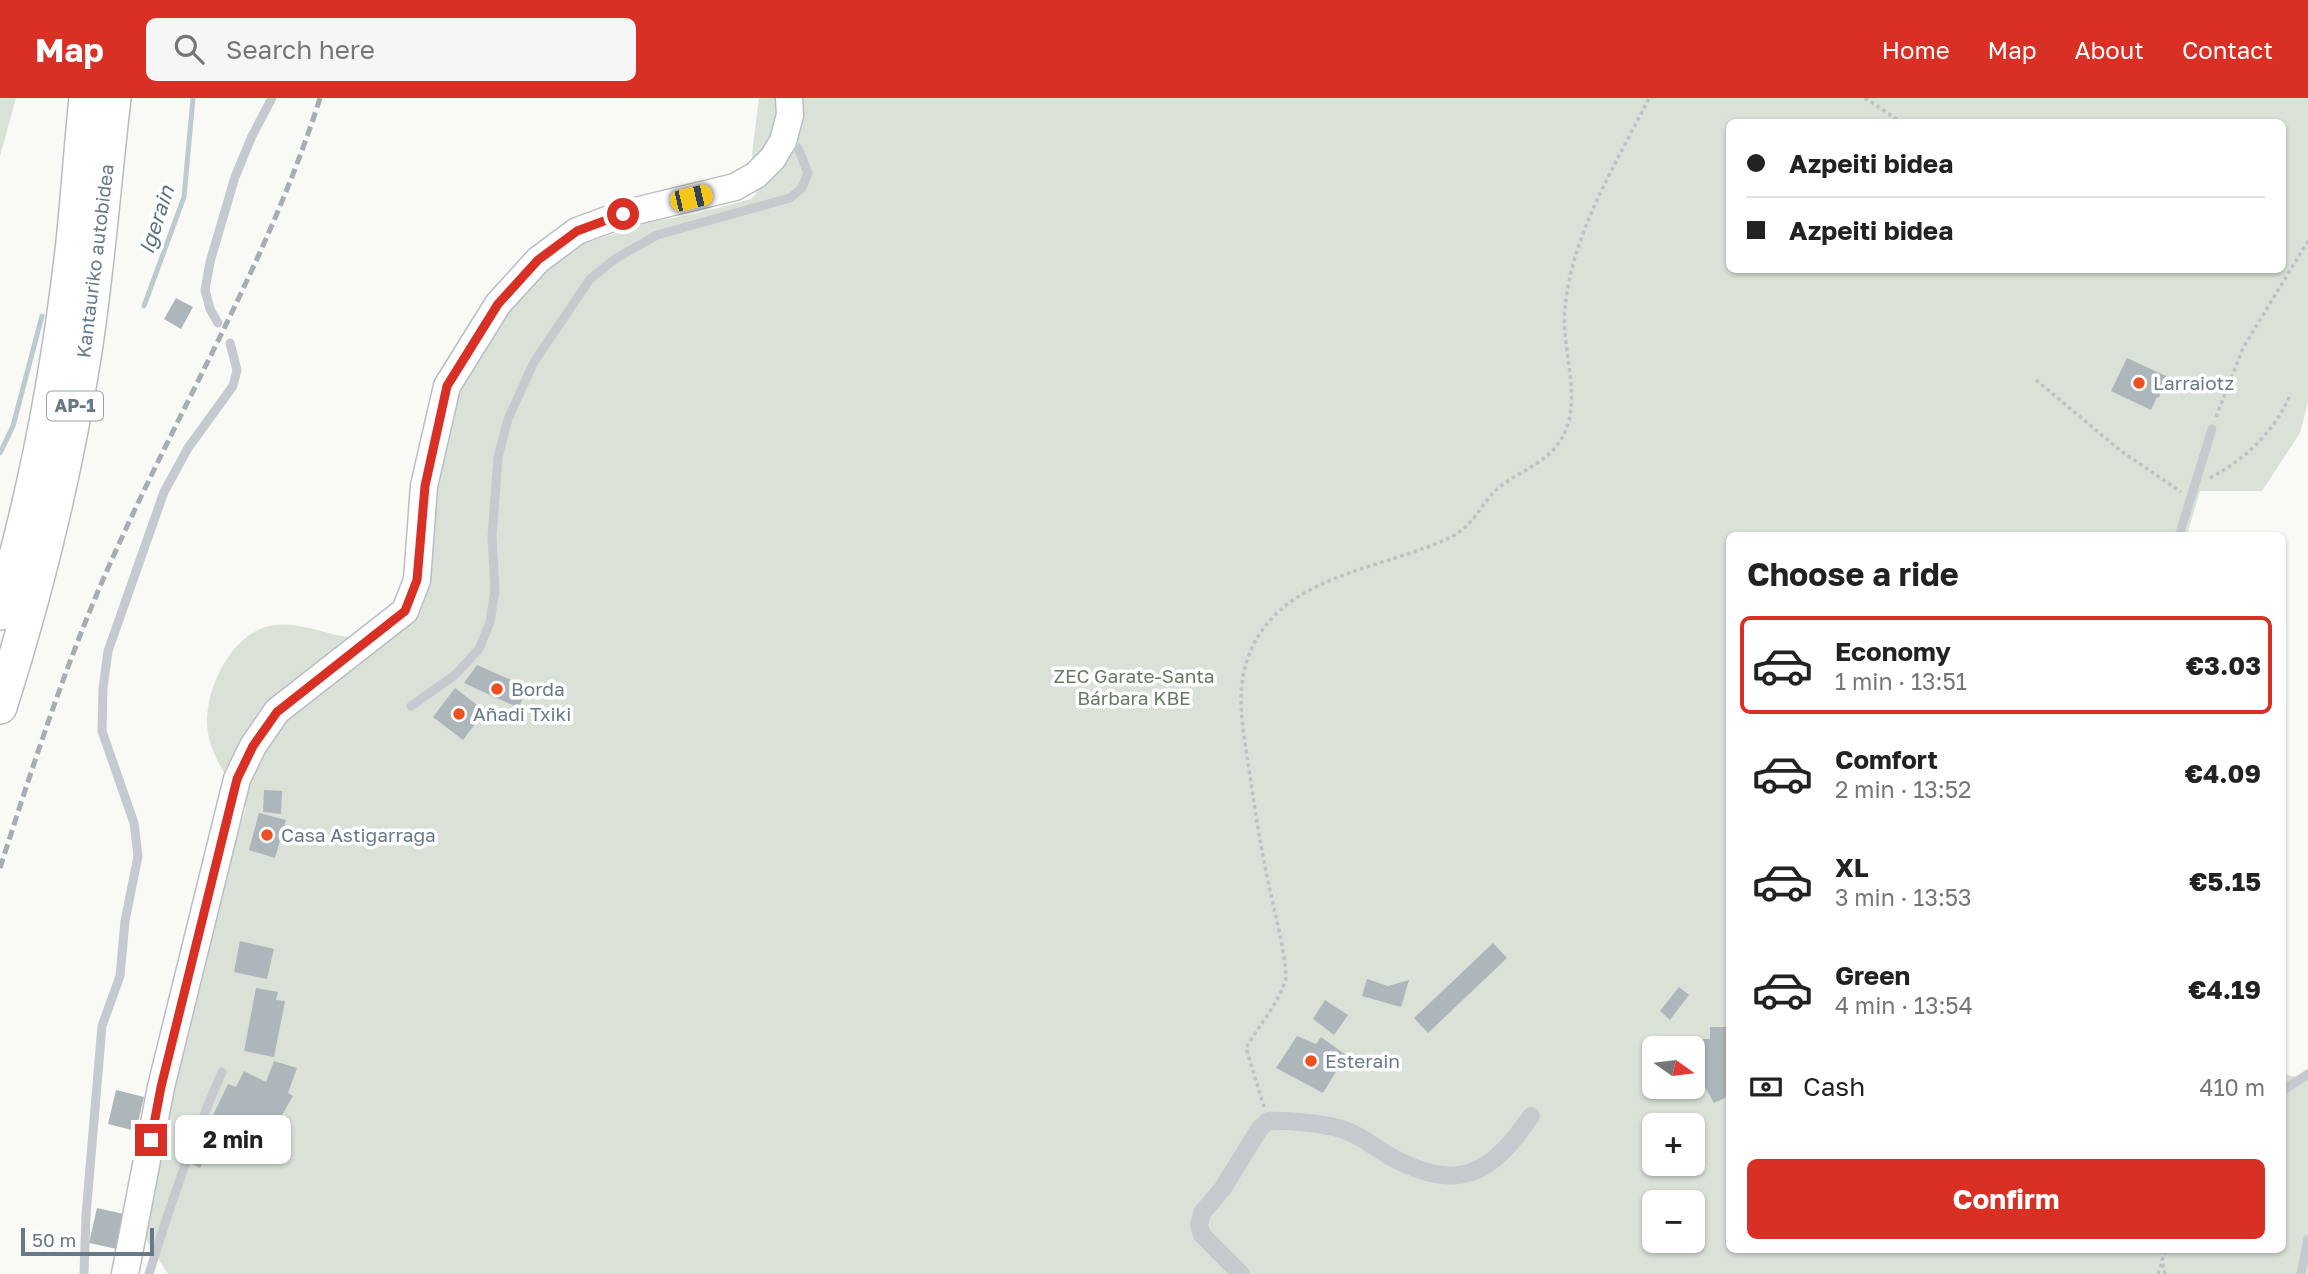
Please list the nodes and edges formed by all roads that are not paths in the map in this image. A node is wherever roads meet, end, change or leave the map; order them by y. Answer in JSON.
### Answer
{"nodes":[{"id":1,"x":86,"y":98,"type":"edge"},
{"id":2,"x":114,"y":98,"type":"edge"},
{"id":3,"x":272,"y":98,"type":"edge"},
{"id":4,"x":789,"y":98,"type":"edge"},
{"id":5,"x":783,"y":141,"type":"junction"},
{"id":6,"x":218,"y":323,"type":"dead end"},
{"id":7,"x":230,"y":343,"type":"dead end"},
{"id":8,"x":2212,"y":429,"type":"road end"},
{"id":9,"x":2180,"y":532,"type":"edge"},
{"id":10,"x":0,"y":613,"type":"edge"},
{"id":11,"x":411,"y":706,"type":"dead end"},
{"id":12,"x":0,"y":707,"type":"edge"},
{"id":13,"x":222,"y":1072,"type":"dead end"},
{"id":14,"x":2308,"y":1074,"type":"edge"},
{"id":15,"x":2286,"y":1088,"type":"edge"},
{"id":16,"x":1531,"y":1116,"type":"dead end"},
{"id":17,"x":2308,"y":1239,"type":"edge"},
{"id":18,"x":84,"y":1274,"type":"edge"},
{"id":19,"x":125,"y":1274,"type":"edge"},
{"id":20,"x":149,"y":1274,"type":"edge"},
{"id":21,"x":1241,"y":1274,"type":"edge"},
{"id":22,"x":2301,"y":1274,"type":"edge"}],
"edges":[{"from":1,"to":10,"type":"highway","name":"Kantauriko autobidea","number":"AP-1"},
{"from":2,"to":12,"type":"highway","name":"Kantauriko autobidea","number":"AP-1"},
{"from":3,"to":6,"type":"lane"},
{"from":4,"to":5,"type":"main road"},
{"from":5,"to":11,"type":"lane"},
{"from":5,"to":19,"type":"main road"},
{"from":7,"to":18,"type":"lane"},
{"from":8,"to":9,"type":"lane"},
{"from":13,"to":20,"type":"lane"},
{"from":14,"to":15,"type":"lane"},
{"from":16,"to":21,"type":"street"},
{"from":17,"to":22,"type":"lane"}]}
